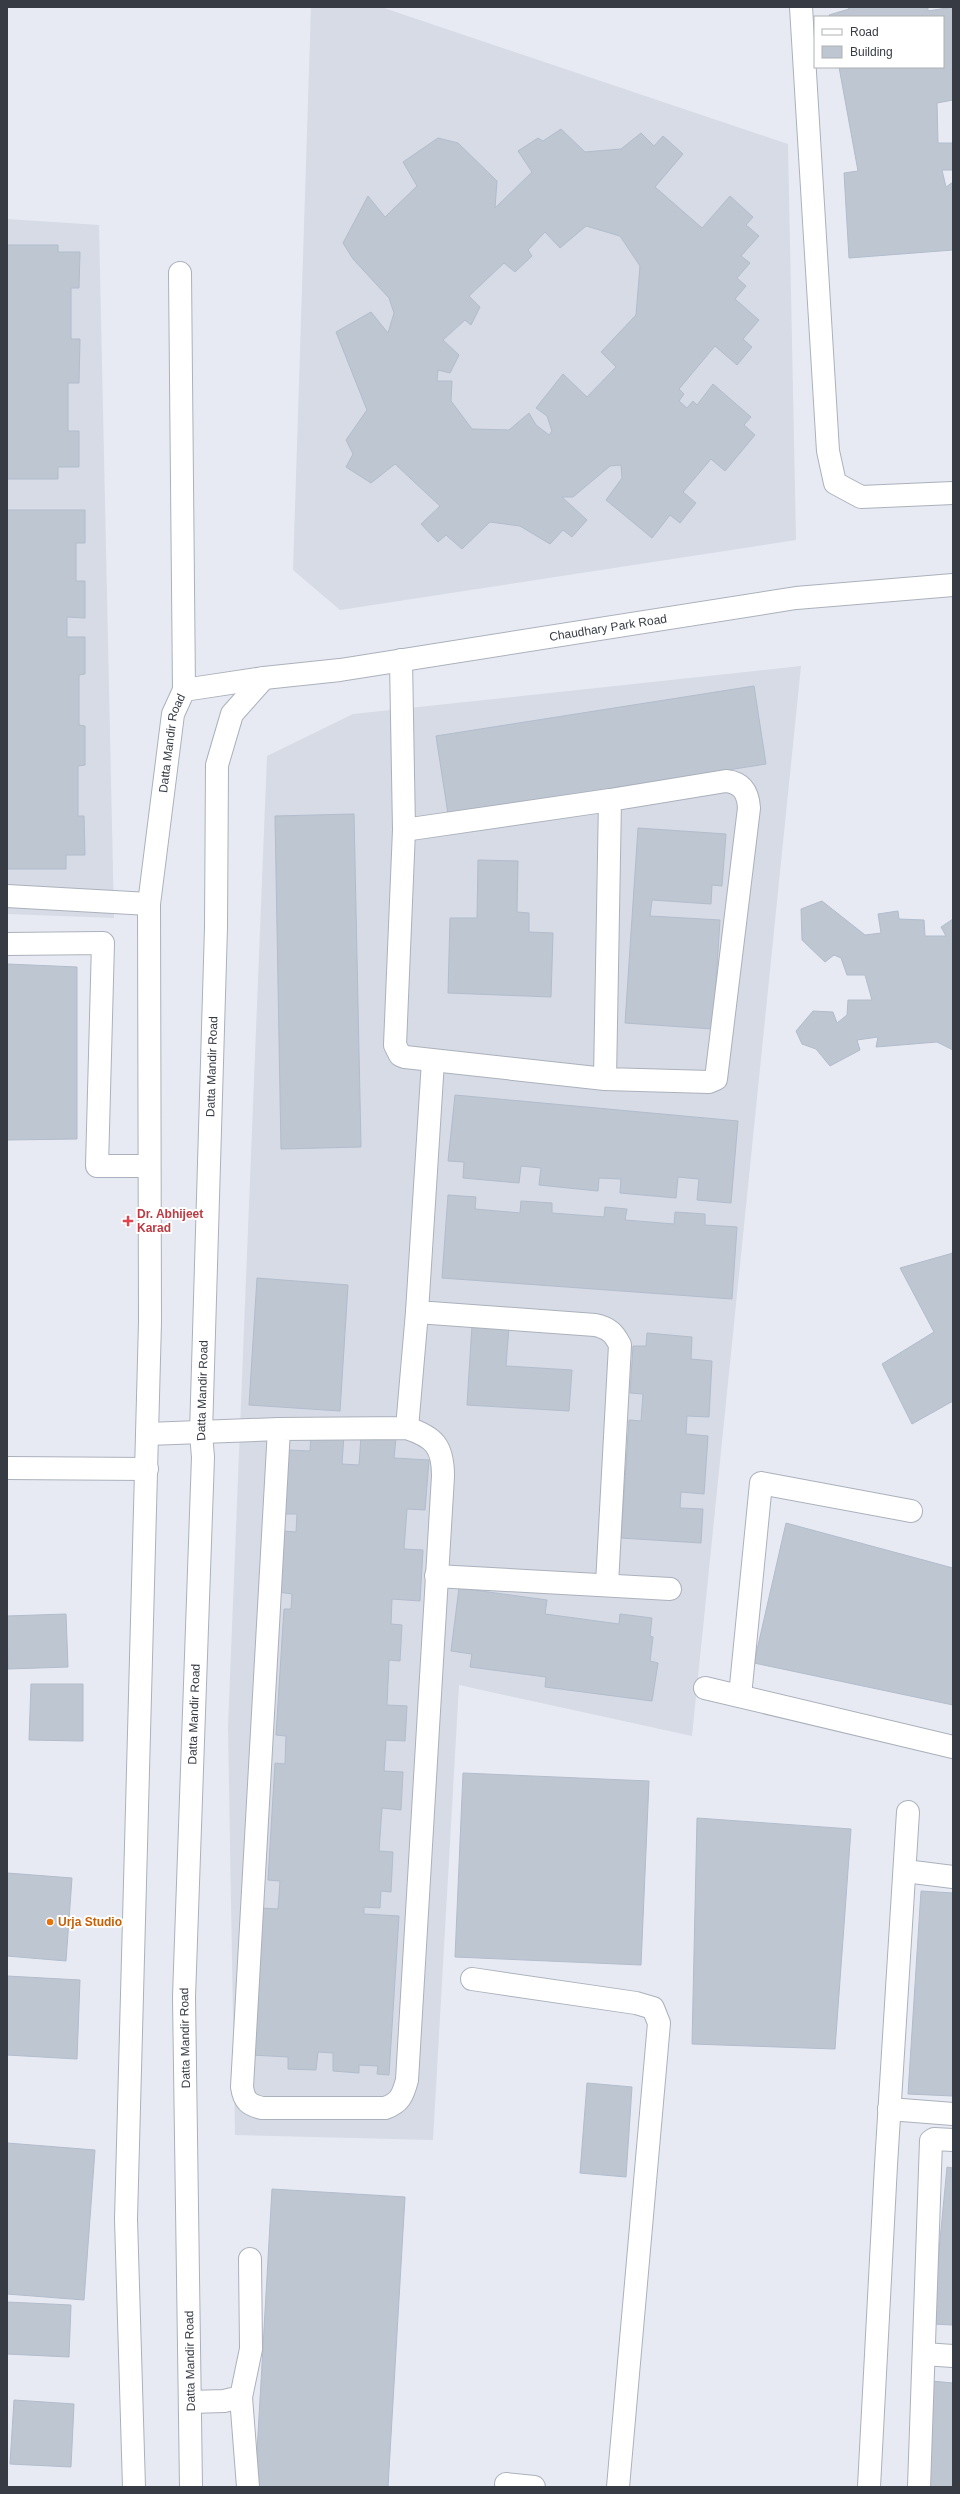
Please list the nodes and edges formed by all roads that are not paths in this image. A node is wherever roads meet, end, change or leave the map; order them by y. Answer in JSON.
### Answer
{"nodes":[{"id":1,"x":801,"y":7,"type":"edge"},
{"id":2,"x":180,"y":273,"type":"dead end"},
{"id":3,"x":953,"y":493,"type":"edge"},
{"id":4,"x":953,"y":585,"type":"edge"},
{"id":5,"x":401,"y":660,"type":"junction"},
{"id":6,"x":264,"y":678,"type":"junction"},
{"id":7,"x":184,"y":690,"type":"junction"},
{"id":8,"x":610,"y":800,"type":"junction"},
{"id":9,"x":404,"y":830,"type":"junction"},
{"id":10,"x":7,"y":896,"type":"edge"},
{"id":11,"x":149,"y":904,"type":"junction"},
{"id":12,"x":7,"y":944,"type":"edge"},
{"id":13,"x":433,"y":1061,"type":"junction"},
{"id":14,"x":604,"y":1078,"type":"junction"},
{"id":15,"x":149,"y":1166,"type":"junction"},
{"id":16,"x":416,"y":1312,"type":"junction"},
{"id":17,"x":407,"y":1428,"type":"junction"},
{"id":18,"x":279,"y":1429,"type":"junction"},
{"id":19,"x":148,"y":1434,"type":"junction"},
{"id":20,"x":201,"y":1434,"type":"junction"},
{"id":21,"x":7,"y":1468,"type":"edge"},
{"id":22,"x":147,"y":1469,"type":"junction"},
{"id":23,"x":911,"y":1512,"type":"dead end"},
{"id":24,"x":436,"y":1576,"type":"junction"},
{"id":25,"x":607,"y":1584,"type":"junction"},
{"id":26,"x":670,"y":1589,"type":"dead end"},
{"id":27,"x":705,"y":1688,"type":"dead end"},
{"id":28,"x":740,"y":1696,"type":"junction"},
{"id":29,"x":953,"y":1747,"type":"edge"},
{"id":30,"x":908,"y":1812,"type":"dead end"},
{"id":31,"x":904,"y":1872,"type":"junction"},
{"id":32,"x":953,"y":1877,"type":"edge"},
{"id":33,"x":472,"y":1979,"type":"dead end"},
{"id":34,"x":889,"y":2109,"type":"junction"},
{"id":35,"x":953,"y":2114,"type":"edge"},
{"id":36,"x":953,"y":2140,"type":"edge"},
{"id":37,"x":250,"y":2259,"type":"dead end"},
{"id":38,"x":924,"y":2354,"type":"junction"},
{"id":39,"x":953,"y":2356,"type":"edge"},
{"id":40,"x":241,"y":2397,"type":"junction"},
{"id":41,"x":190,"y":2402,"type":"junction"},
{"id":42,"x":506,"y":2484,"type":"dead end"},
{"id":43,"x":134,"y":2487,"type":"edge"},
{"id":44,"x":192,"y":2487,"type":"edge"},
{"id":45,"x":248,"y":2487,"type":"edge"},
{"id":46,"x":534,"y":2487,"type":"edge"},
{"id":47,"x":618,"y":2487,"type":"edge"},
{"id":48,"x":869,"y":2487,"type":"edge"},
{"id":49,"x":919,"y":2487,"type":"edge"}],
"edges":[{"from":1,"to":3,"type":"street"},
{"from":2,"to":7,"type":"street"},
{"from":4,"to":5,"type":"street","name":"Chaudhary Park Road"},
{"from":5,"to":6,"type":"street","name":"Chaudhary Park Road"},
{"from":5,"to":9,"type":"street"},
{"from":6,"to":7,"type":"street","name":"Datta Mandir Road"},
{"from":6,"to":20,"type":"street","name":"Datta Mandir Road"},
{"from":7,"to":11,"type":"street","name":"Datta Mandir Road"},
{"from":8,"to":9,"type":"street"},
{"from":8,"to":14,"type":"street"},
{"from":8,"to":14,"type":"street"},
{"from":9,"to":13,"type":"street"},
{"from":10,"to":11,"type":"street"},
{"from":11,"to":15,"type":"street","name":"Datta Mandir Road"},
{"from":12,"to":15,"type":"street"},
{"from":13,"to":14,"type":"street"},
{"from":13,"to":16,"type":"street"},
{"from":15,"to":19,"type":"street","name":"Datta Mandir Road"},
{"from":16,"to":17,"type":"street"},
{"from":16,"to":25,"type":"street"},
{"from":17,"to":18,"type":"street"},
{"from":17,"to":24,"type":"street"},
{"from":18,"to":20,"type":"street"},
{"from":18,"to":24,"type":"street"},
{"from":19,"to":20,"type":"street"},
{"from":19,"to":22,"type":"street","name":"Datta Mandir Road"},
{"from":20,"to":41,"type":"street","name":"Datta Mandir Road"},
{"from":21,"to":22,"type":"street"},
{"from":22,"to":43,"type":"street","name":"Datta Mandir Road"},
{"from":23,"to":28,"type":"street"},
{"from":24,"to":25,"type":"street"},
{"from":25,"to":26,"type":"street"},
{"from":27,"to":28,"type":"street"},
{"from":28,"to":29,"type":"street"},
{"from":30,"to":31,"type":"street"},
{"from":31,"to":32,"type":"street"},
{"from":31,"to":34,"type":"street"},
{"from":33,"to":47,"type":"street"},
{"from":34,"to":35,"type":"street"},
{"from":34,"to":48,"type":"street"},
{"from":36,"to":38,"type":"street"},
{"from":37,"to":40,"type":"street"},
{"from":38,"to":39,"type":"street"},
{"from":38,"to":49,"type":"street"},
{"from":40,"to":41,"type":"street"},
{"from":40,"to":45,"type":"street"},
{"from":41,"to":44,"type":"street","name":"Datta Mandir Road"},
{"from":42,"to":46,"type":"street"}]}
